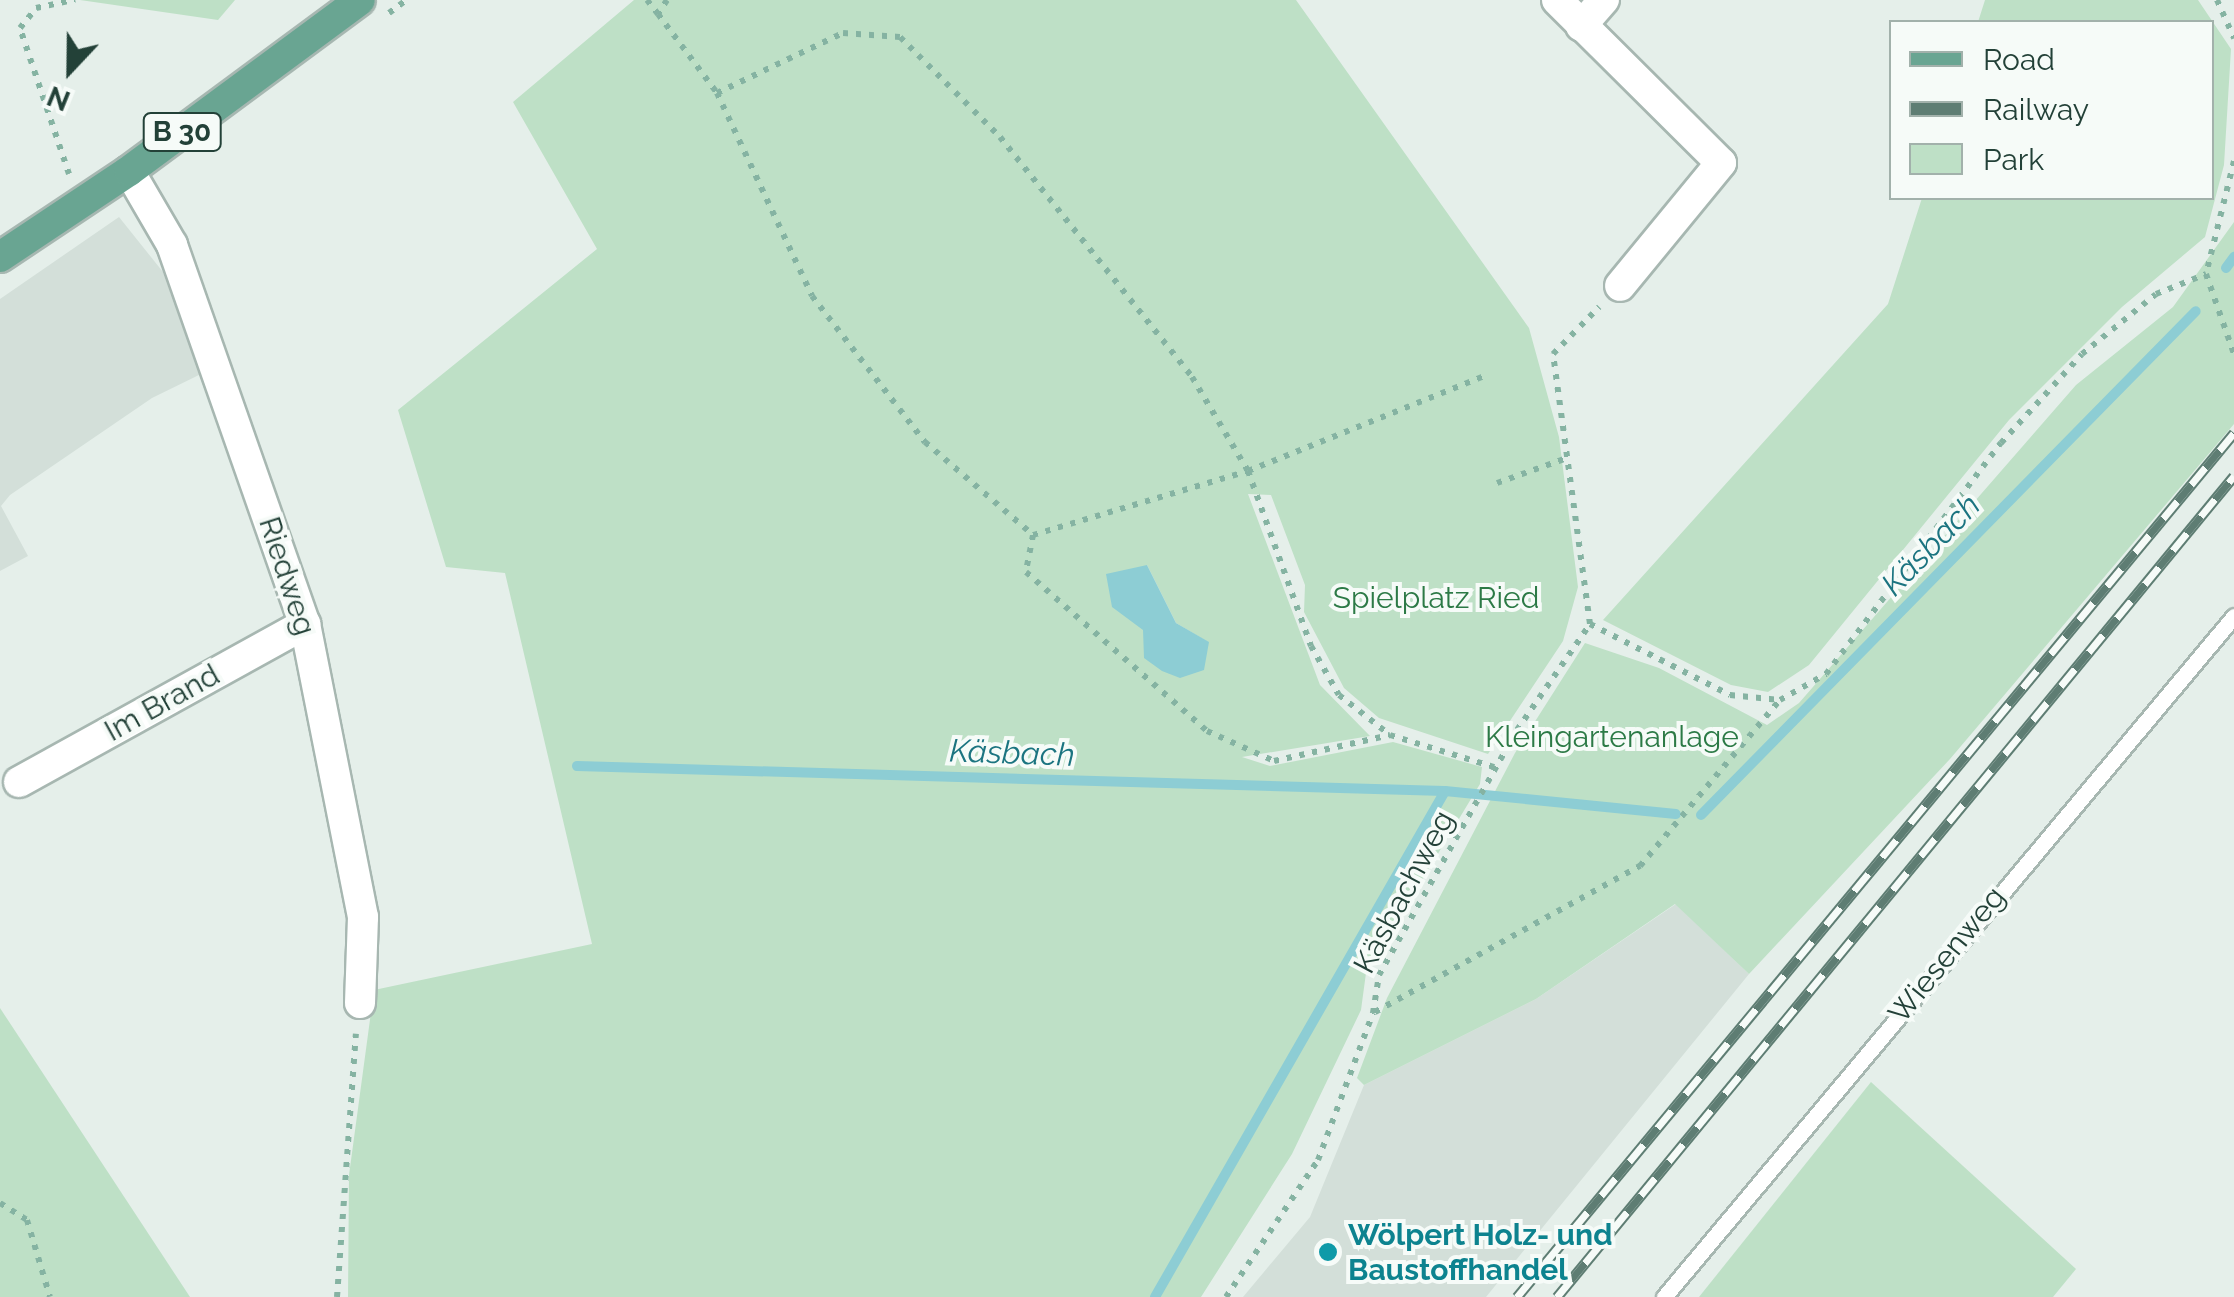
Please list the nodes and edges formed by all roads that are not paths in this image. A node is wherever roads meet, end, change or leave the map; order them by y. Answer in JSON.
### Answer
{"nodes":[{"id":1,"x":360,"y":0,"type":"edge"},
{"id":2,"x":1558,"y":0,"type":"edge"},
{"id":3,"x":1604,"y":0,"type":"edge"},
{"id":4,"x":1580,"y":26,"type":"junction"},
{"id":5,"x":129,"y":171,"type":"junction"},
{"id":6,"x":0,"y":257,"type":"edge"},
{"id":7,"x":1620,"y":286,"type":"road end"},
{"id":8,"x":2234,"y":616,"type":"edge"},
{"id":9,"x":305,"y":624,"type":"junction"},
{"id":10,"x":20,"y":782,"type":"dead end"},
{"id":11,"x":360,"y":1003,"type":"road end"},
{"id":12,"x":1664,"y":1297,"type":"edge"}],
"edges":[{"from":1,"to":5,"type":"main road","number":"B 30"},
{"from":2,"to":4,"type":"street"},
{"from":3,"to":4,"type":"street"},
{"from":4,"to":7,"type":"street"},
{"from":5,"to":6,"type":"main road","number":"B 30"},
{"from":5,"to":9,"type":"street","name":"Riedweg"},
{"from":8,"to":12,"type":"lane","name":"Wiesenweg"},
{"from":9,"to":10,"type":"street","name":"Im Brand"},
{"from":9,"to":11,"type":"street","name":"Riedweg"}]}
